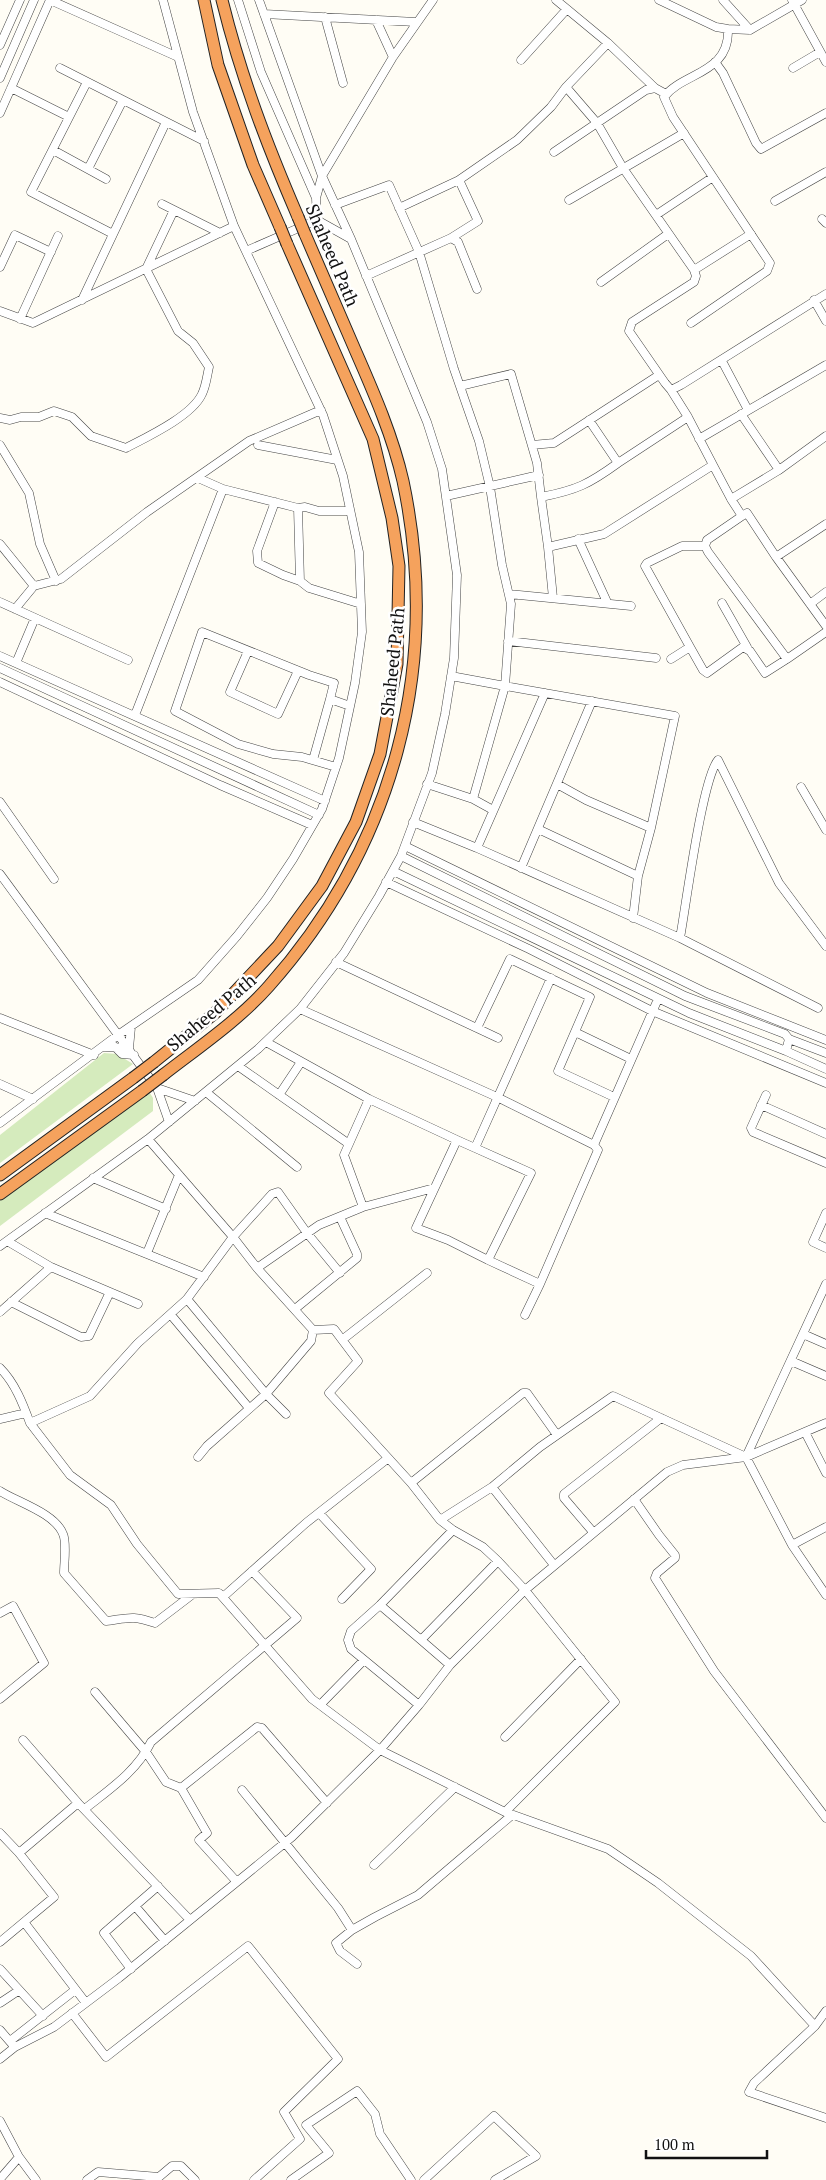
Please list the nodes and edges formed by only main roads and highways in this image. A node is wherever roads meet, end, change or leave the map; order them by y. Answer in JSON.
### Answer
{"nodes":[{"id":1,"x":204,"y":0,"type":"edge"},
{"id":2,"x":222,"y":0,"type":"edge"},
{"id":3,"x":0,"y":1175,"type":"edge"},
{"id":4,"x":0,"y":1194,"type":"edge"}],
"edges":[{"from":1,"to":3,"type":"highway","name":"Shaheed Path","bridge":true},
{"from":2,"to":4,"type":"highway","name":"Shaheed Path","bridge":true}]}
